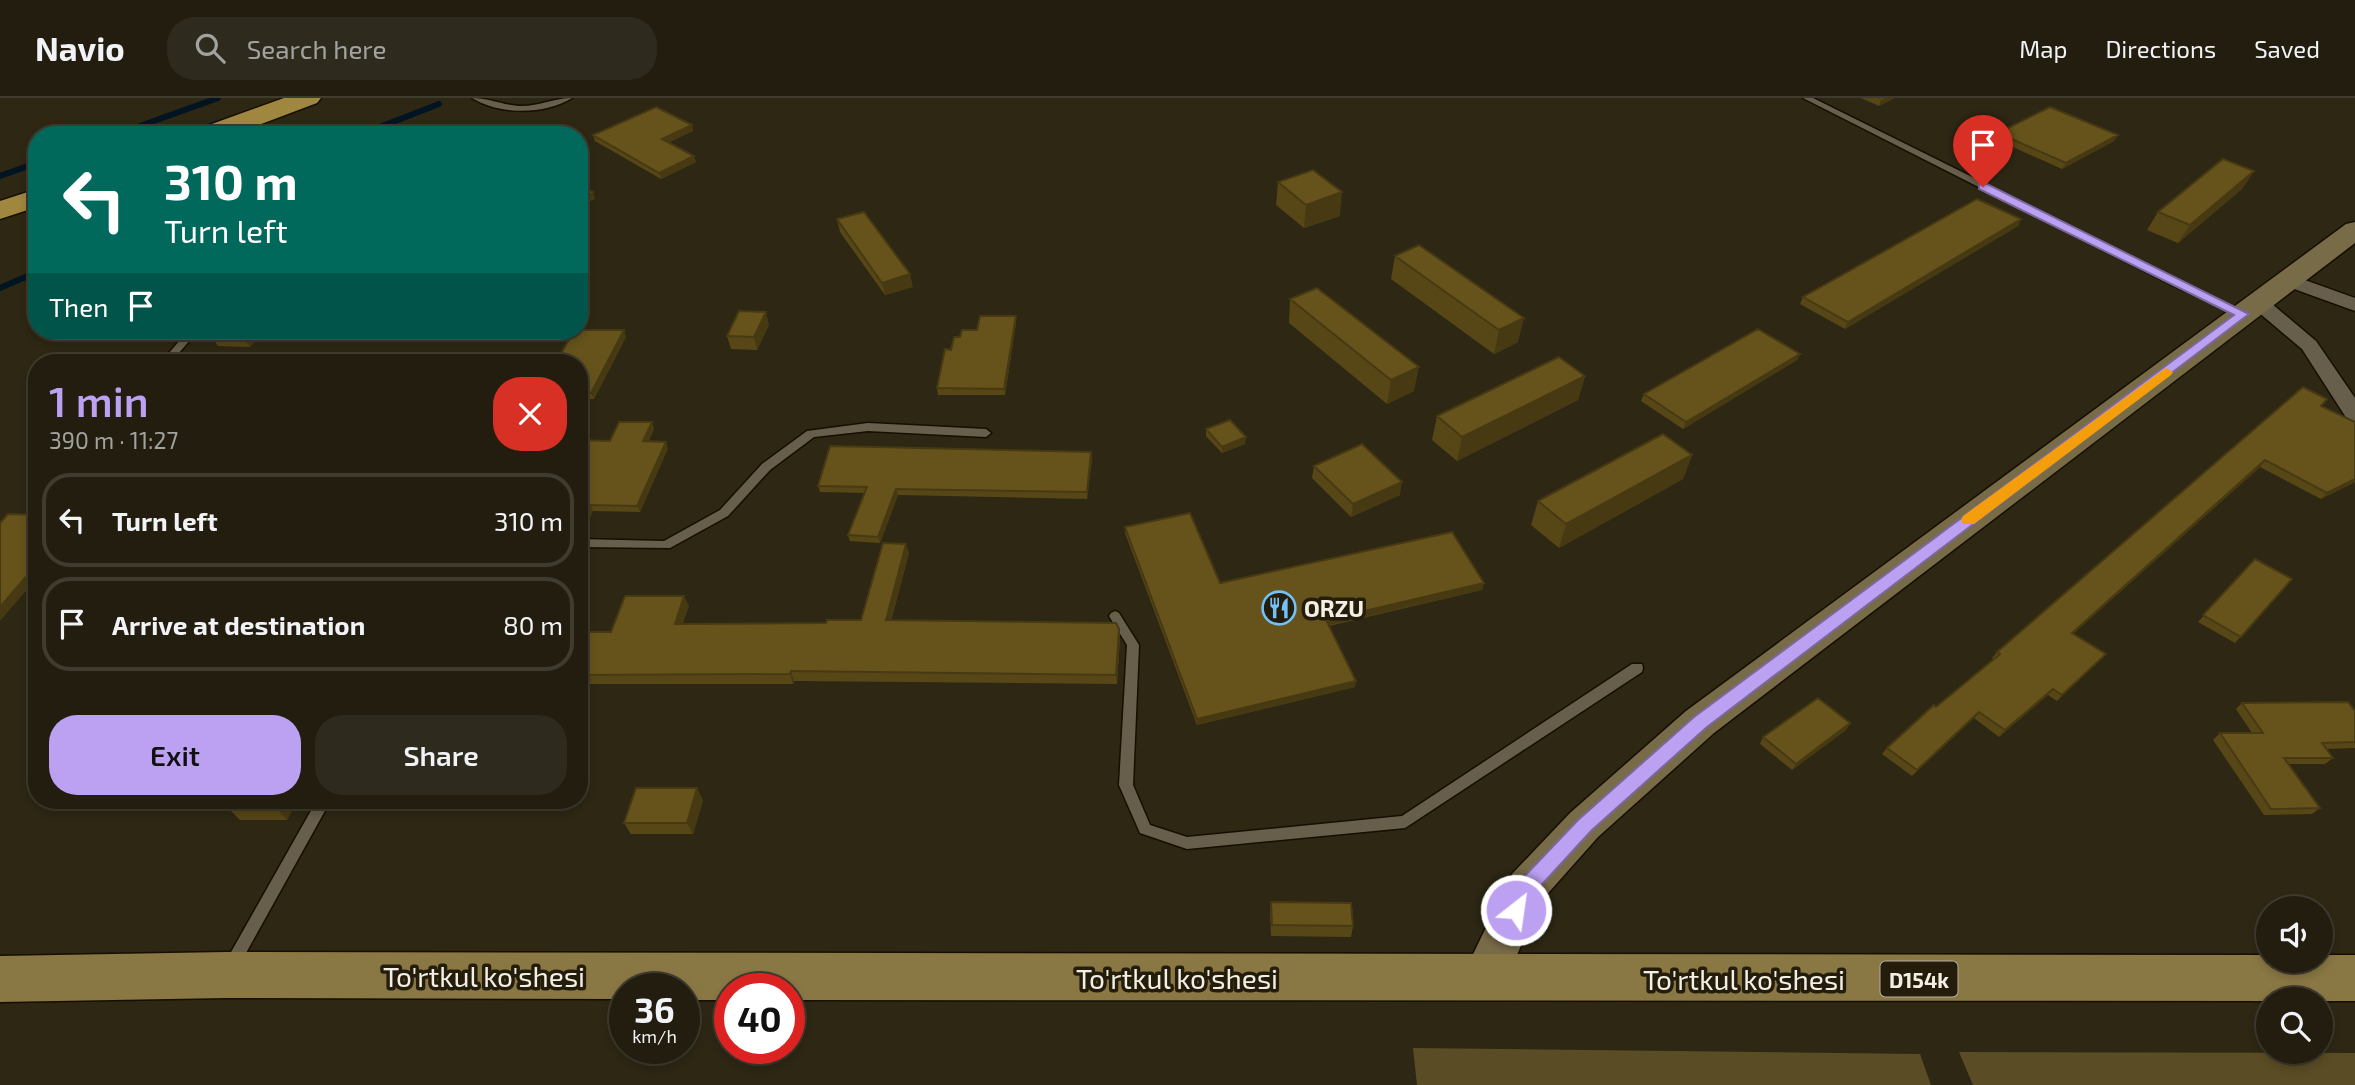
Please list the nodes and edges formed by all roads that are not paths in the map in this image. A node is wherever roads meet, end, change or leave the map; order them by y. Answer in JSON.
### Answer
{"nodes":[{"id":1,"x":308,"y":98,"type":"edge"},
{"id":2,"x":476,"y":98,"type":"edge"},
{"id":3,"x":568,"y":98,"type":"edge"},
{"id":4,"x":1807,"y":98,"type":"edge"},
{"id":5,"x":232,"y":126,"type":"edge"},
{"id":6,"x":28,"y":200,"type":"edge"},
{"id":7,"x":0,"y":211,"type":"edge"},
{"id":8,"x":2355,"y":230,"type":"edge"},
{"id":9,"x":2285,"y":279,"type":"junction"},
{"id":10,"x":2355,"y":305,"type":"edge"},
{"id":11,"x":2250,"y":308,"type":"junction"},
{"id":12,"x":185,"y":340,"type":"edge"},
{"id":13,"x":173,"y":354,"type":"edge"},
{"id":14,"x":2355,"y":414,"type":"edge"},
{"id":15,"x":986,"y":433,"type":"dead end"},
{"id":16,"x":588,"y":543,"type":"edge"},
{"id":17,"x":1115,"y":616,"type":"dead end"},
{"id":18,"x":1637,"y":668,"type":"dead end"},
{"id":19,"x":319,"y":809,"type":"edge"},
{"id":20,"x":226,"y":975,"type":"junction"},
{"id":21,"x":2355,"y":978,"type":"edge"},
{"id":22,"x":0,"y":979,"type":"edge"},
{"id":23,"x":1483,"y":979,"type":"junction"}],
"edges":[{"from":1,"to":5,"type":"highway"},
{"from":2,"to":3,"type":"lane"},
{"from":4,"to":11,"type":"lane"},
{"from":6,"to":7,"type":"highway"},
{"from":8,"to":9,"type":"street"},
{"from":9,"to":10,"type":"street"},
{"from":9,"to":11,"type":"street"},
{"from":11,"to":14,"type":"street"},
{"from":11,"to":23,"type":"street"},
{"from":12,"to":13,"type":"lane"},
{"from":15,"to":16,"type":"lane"},
{"from":17,"to":18,"type":"lane"},
{"from":19,"to":20,"type":"lane"},
{"from":20,"to":22,"type":"main road","name":"To'rtkul ko'shesi","number":"D154k"},
{"from":20,"to":23,"type":"main road","name":"To'rtkul ko'shesi","number":"D154k"},
{"from":21,"to":23,"type":"main road","name":"To'rtkul ko'shesi","number":"D154k"}]}
